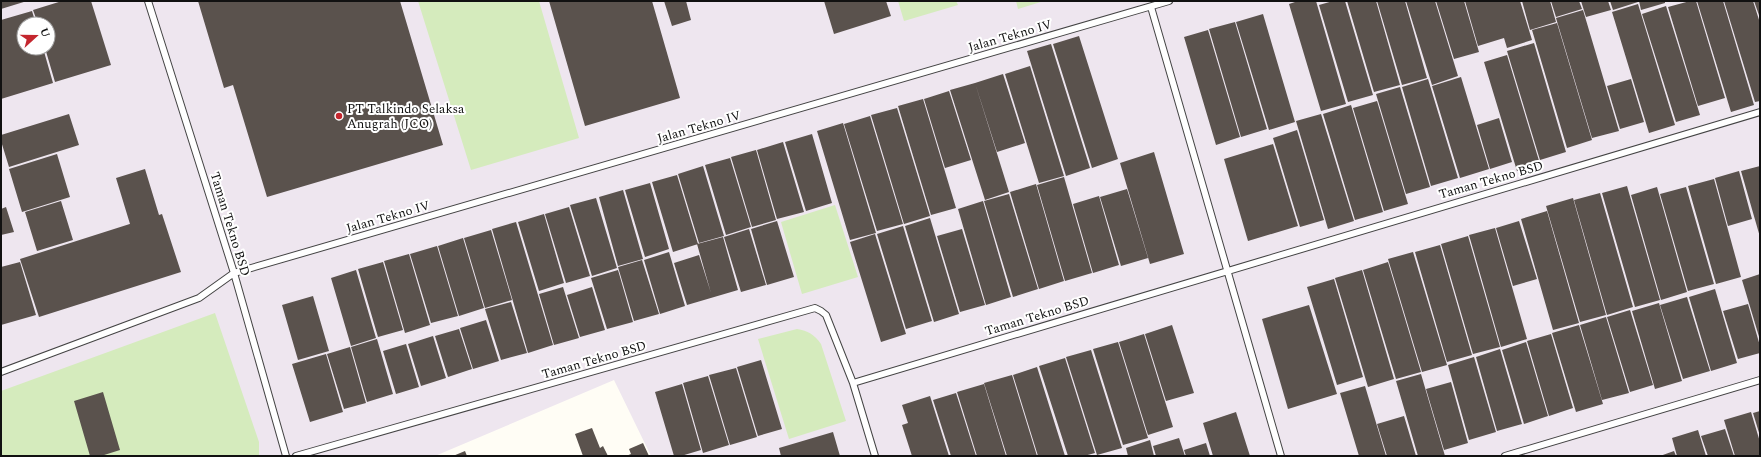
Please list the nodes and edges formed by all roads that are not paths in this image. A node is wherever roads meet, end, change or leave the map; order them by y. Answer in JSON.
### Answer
{"nodes":[{"id":1,"x":148,"y":1,"type":"edge"},
{"id":2,"x":1169,"y":1,"type":"edge"},
{"id":3,"x":1151,"y":7,"type":"junction"},
{"id":4,"x":1760,"y":112,"type":"edge"},
{"id":5,"x":1228,"y":270,"type":"junction"},
{"id":6,"x":234,"y":274,"type":"junction"},
{"id":7,"x":1,"y":372,"type":"edge"},
{"id":8,"x":1760,"y":380,"type":"edge"},
{"id":9,"x":853,"y":383,"type":"junction"},
{"id":10,"x":286,"y":456,"type":"edge"},
{"id":11,"x":296,"y":456,"type":"edge"},
{"id":12,"x":875,"y":456,"type":"edge"},
{"id":13,"x":1281,"y":456,"type":"edge"},
{"id":14,"x":1505,"y":456,"type":"edge"}],
"edges":[{"from":1,"to":6,"type":"lane","name":"Taman Tekno BSD"},
{"from":2,"to":3,"type":"lane","name":"Jalan Tekno IV"},
{"from":3,"to":5,"type":"lane"},
{"from":3,"to":6,"type":"lane","name":"Jalan Tekno IV"},
{"from":4,"to":5,"type":"lane","name":"Taman Tekno BSD"},
{"from":5,"to":9,"type":"lane","name":"Taman Tekno BSD"},
{"from":5,"to":13,"type":"lane"},
{"from":6,"to":7,"type":"lane","name":"Jalan Tekno IV"},
{"from":6,"to":10,"type":"lane","name":"Taman Tekno BSD"},
{"from":8,"to":14,"type":"lane"},
{"from":9,"to":11,"type":"lane","name":"Taman Tekno BSD"},
{"from":9,"to":12,"type":"lane","name":"Taman Tekno BSD"}]}
